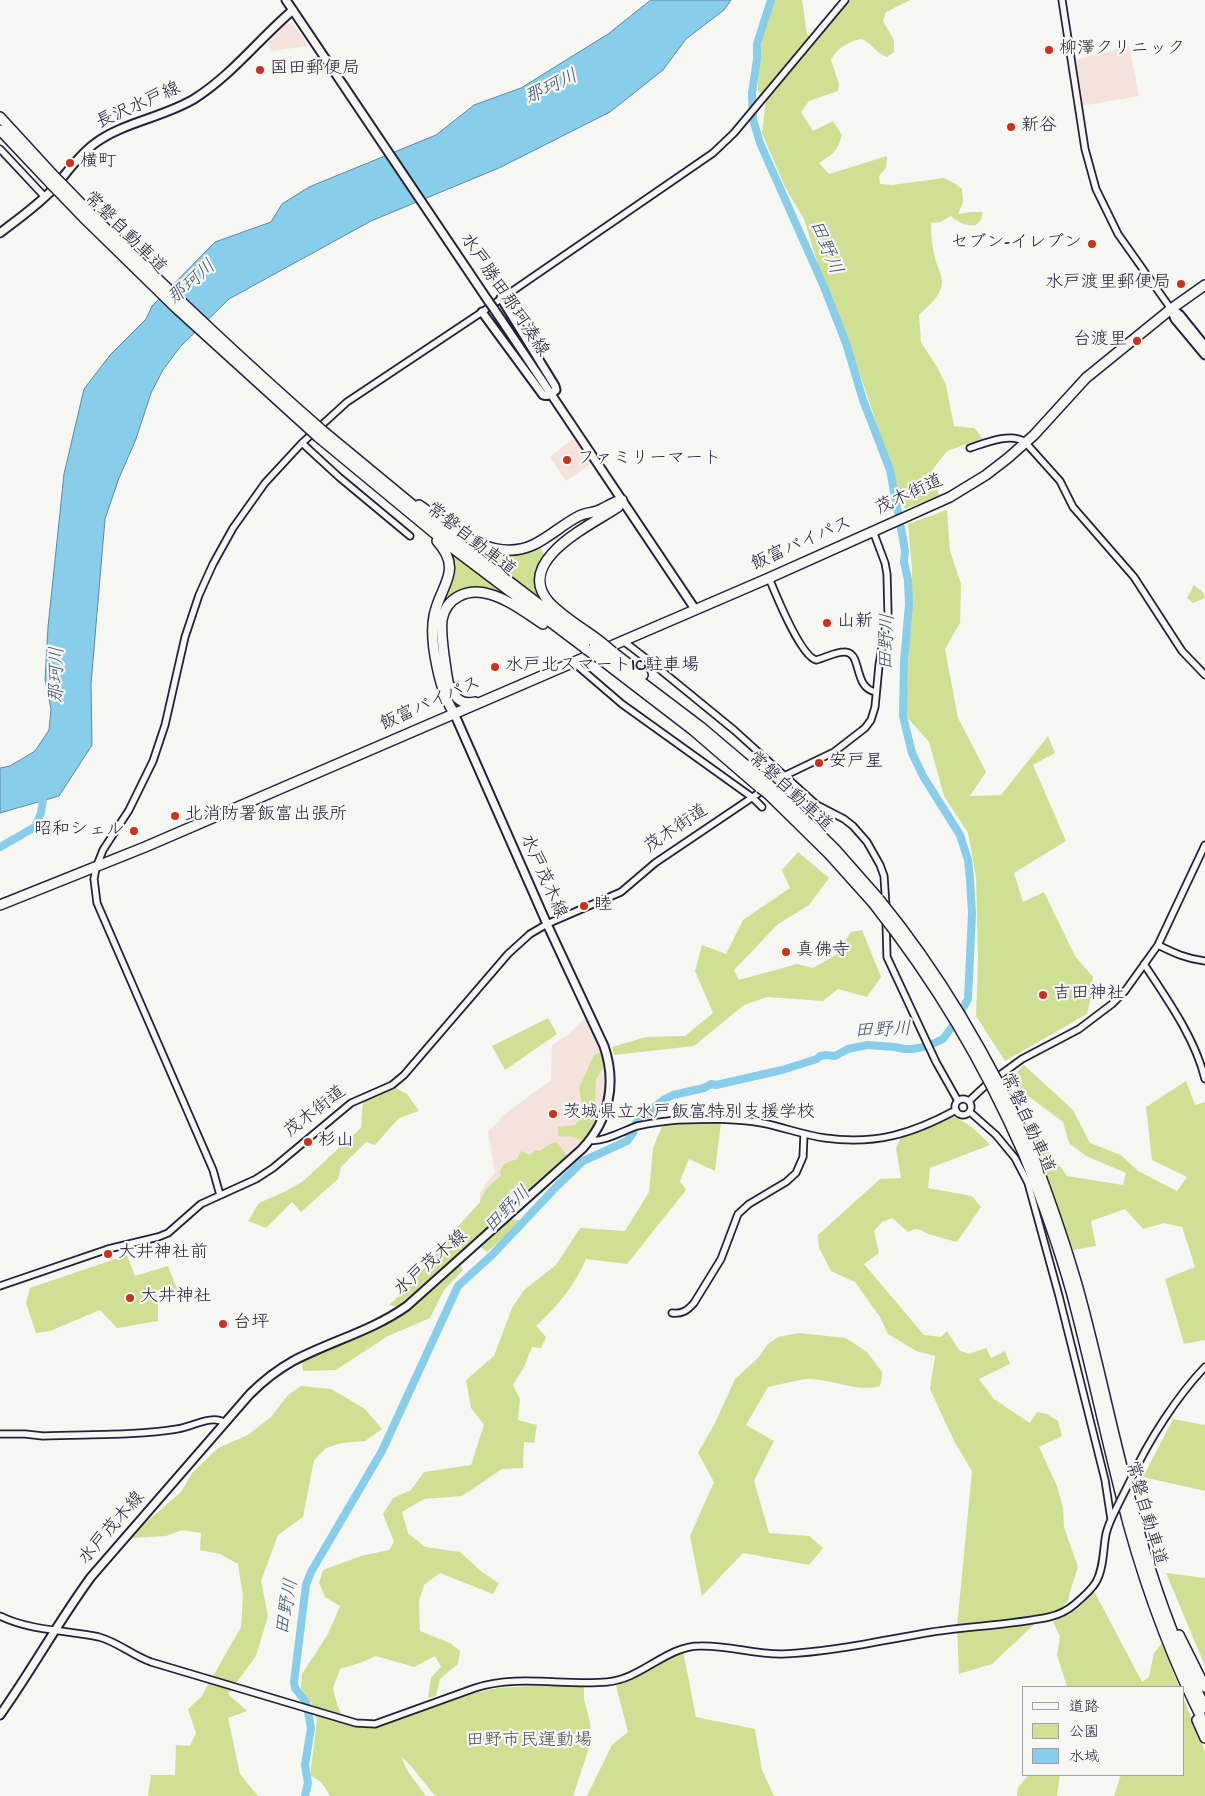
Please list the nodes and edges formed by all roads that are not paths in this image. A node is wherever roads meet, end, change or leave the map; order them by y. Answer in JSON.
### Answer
{"nodes":[{"id":1,"x":286,"y":0,"type":"edge"},
{"id":2,"x":845,"y":0,"type":"edge"},
{"id":3,"x":1062,"y":0,"type":"edge"},
{"id":4,"x":293,"y":10,"type":"junction"},
{"id":5,"x":0,"y":117,"type":"edge"},
{"id":6,"x":0,"y":130,"type":"edge"},
{"id":7,"x":0,"y":149,"type":"edge"},
{"id":8,"x":57,"y":184,"type":"junction"},
{"id":9,"x":45,"y":196,"type":"junction"},
{"id":10,"x":0,"y":233,"type":"edge"},
{"id":11,"x":1205,"y":284,"type":"edge"},
{"id":12,"x":501,"y":298,"type":"junction"},
{"id":13,"x":1171,"y":309,"type":"junction"},
{"id":14,"x":482,"y":312,"type":"junction"},
{"id":15,"x":1205,"y":346,"type":"edge"},
{"id":16,"x":1205,"y":355,"type":"edge"},
{"id":17,"x":551,"y":394,"type":"junction"},
{"id":18,"x":302,"y":442,"type":"junction"},
{"id":19,"x":1026,"y":442,"type":"junction"},
{"id":20,"x":333,"y":444,"type":"junction"},
{"id":21,"x":970,"y":448,"type":"dead end"},
{"id":22,"x":622,"y":500,"type":"junction"},
{"id":23,"x":873,"y":531,"type":"junction"},
{"id":24,"x":410,"y":536,"type":"dead end"},
{"id":25,"x":769,"y":578,"type":"junction"},
{"id":26,"x":694,"y":609,"type":"junction"},
{"id":27,"x":622,"y":640,"type":"junction"},
{"id":28,"x":591,"y":647,"type":"junction"},
{"id":29,"x":603,"y":656,"type":"junction"},
{"id":30,"x":573,"y":661,"type":"junction"},
{"id":31,"x":1205,"y":675,"type":"edge"},
{"id":32,"x":448,"y":680,"type":"junction"},
{"id":33,"x":876,"y":692,"type":"junction"},
{"id":34,"x":480,"y":701,"type":"junction"},
{"id":35,"x":454,"y":713,"type":"junction"},
{"id":36,"x":784,"y":776,"type":"junction"},
{"id":37,"x":765,"y":788,"type":"junction"},
{"id":38,"x":753,"y":798,"type":"junction"},
{"id":39,"x":762,"y":807,"type":"dead end"},
{"id":40,"x":1205,"y":844,"type":"edge"},
{"id":41,"x":96,"y":868,"type":"junction"},
{"id":42,"x":0,"y":905,"type":"edge"},
{"id":43,"x":547,"y":924,"type":"junction"},
{"id":44,"x":1158,"y":945,"type":"junction"},
{"id":45,"x":1205,"y":961,"type":"edge"},
{"id":46,"x":1144,"y":964,"type":"junction"},
{"id":47,"x":1205,"y":1079,"type":"edge"},
{"id":48,"x":958,"y":1100,"type":"junction"},
{"id":49,"x":969,"y":1101,"type":"junction"},
{"id":50,"x":956,"y":1110,"type":"junction"},
{"id":51,"x":970,"y":1112,"type":"junction"},
{"id":52,"x":804,"y":1134,"type":"junction"},
{"id":53,"x":590,"y":1140,"type":"junction"},
{"id":54,"x":1028,"y":1153,"type":"junction"},
{"id":55,"x":220,"y":1195,"type":"junction"},
{"id":56,"x":0,"y":1286,"type":"edge"},
{"id":57,"x":672,"y":1313,"type":"dead end"},
{"id":58,"x":1205,"y":1367,"type":"edge"},
{"id":59,"x":225,"y":1423,"type":"junction"},
{"id":60,"x":0,"y":1434,"type":"edge"},
{"id":61,"x":1111,"y":1519,"type":"junction"},
{"id":62,"x":1149,"y":1566,"type":"junction"},
{"id":63,"x":0,"y":1616,"type":"edge"},
{"id":64,"x":56,"y":1631,"type":"junction"},
{"id":65,"x":1183,"y":1678,"type":"junction"},
{"id":66,"x":1205,"y":1688,"type":"edge"},
{"id":67,"x":1205,"y":1708,"type":"edge"},
{"id":68,"x":0,"y":1715,"type":"edge"},
{"id":69,"x":1205,"y":1725,"type":"edge"},
{"id":70,"x":1205,"y":1738,"type":"edge"}],
"edges":[{"from":1,"to":4,"type":"main road","name":"水戸勝田那珂湊線"},
{"from":2,"to":12,"type":"street"},
{"from":3,"to":13,"type":"street"},
{"from":4,"to":9,"type":"main road","name":"長沢水戸線"},
{"from":4,"to":17,"type":"main road","name":"水戸勝田那珂湊線","bridge":true},
{"from":5,"to":8,"type":"highway","name":"常磐自動車道"},
{"from":6,"to":8,"type":"highway","name":"常磐自動車道"},
{"from":7,"to":9,"type":"street"},
{"from":8,"to":20,"type":"highway","name":"常磐自動車道","bridge":true},
{"from":9,"to":10,"type":"main road","name":"長沢水戸線"},
{"from":11,"to":13,"type":"highway","name":"茂木街道"},
{"from":12,"to":14,"type":"street"},
{"from":12,"to":17,"type":"main road"},
{"from":13,"to":15,"type":"main road"},
{"from":13,"to":16,"type":"main road"},
{"from":13,"to":19,"type":"highway","name":"茂木街道"},
{"from":14,"to":17,"type":"main road"},
{"from":14,"to":18,"type":"street"},
{"from":17,"to":22,"type":"main road","name":"水戸勝田那珂湊線"},
{"from":18,"to":24,"type":"street"},
{"from":18,"to":41,"type":"street"},
{"from":19,"to":21,"type":"street"},
{"from":19,"to":23,"type":"highway","name":"茂木街道"},
{"from":19,"to":31,"type":"street"},
{"from":20,"to":22,"type":"highway"},
{"from":20,"to":28,"type":"highway","name":"常磐自動車道"},
{"from":20,"to":35,"type":"highway"},
{"from":22,"to":26,"type":"main road","name":"水戸勝田那珂湊線"},
{"from":22,"to":28,"type":"highway"},
{"from":23,"to":25,"type":"highway","name":"飯富バイパス"},
{"from":23,"to":33,"type":"street","name":"茂木街道"},
{"from":25,"to":26,"type":"highway","name":"飯富バイパス"},
{"from":25,"to":33,"type":"street"},
{"from":26,"to":27,"type":"highway","name":"飯富バイパス"},
{"from":27,"to":30,"type":"highway","name":"飯富バイパス"},
{"from":27,"to":36,"type":"street"},
{"from":28,"to":29,"type":"highway","bridge":true},
{"from":28,"to":29,"type":"highway"},
{"from":28,"to":32,"type":"highway"},
{"from":29,"to":37,"type":"highway"},
{"from":29,"to":37,"type":"highway","name":"常磐自動車道"},
{"from":30,"to":34,"type":"highway","name":"飯富バイパス"},
{"from":30,"to":38,"type":"street"},
{"from":32,"to":34,"type":"highway"},
{"from":32,"to":35,"type":"highway"},
{"from":33,"to":36,"type":"street","name":"茂木街道"},
{"from":34,"to":35,"type":"highway","name":"飯富バイパス"},
{"from":35,"to":41,"type":"highway","name":"飯富バイパス"},
{"from":35,"to":43,"type":"main road","name":"水戸茂木線"},
{"from":36,"to":38,"type":"street","name":"茂木街道"},
{"from":36,"to":48,"type":"street"},
{"from":37,"to":54,"type":"highway","name":"常磐自動車道","bridge":true},
{"from":38,"to":39,"type":"street"},
{"from":38,"to":43,"type":"street","name":"茂木街道"},
{"from":40,"to":44,"type":"street"},
{"from":41,"to":42,"type":"highway","name":"飯富バイパス"},
{"from":41,"to":55,"type":"street"},
{"from":43,"to":53,"type":"main road","name":"水戸茂木線"},
{"from":43,"to":55,"type":"street","name":"茂木街道"},
{"from":44,"to":45,"type":"street"},
{"from":44,"to":46,"type":"street"},
{"from":46,"to":47,"type":"street"},
{"from":46,"to":49,"type":"street"},
{"from":48,"to":49,"type":"street"},
{"from":48,"to":50,"type":"street"},
{"from":49,"to":51,"type":"street"},
{"from":50,"to":51,"type":"street"},
{"from":50,"to":52,"type":"street"},
{"from":51,"to":61,"type":"street"},
{"from":52,"to":53,"type":"street"},
{"from":52,"to":57,"type":"street"},
{"from":53,"to":59,"type":"main road","name":"水戸茂木線"},
{"from":54,"to":62,"type":"highway","name":"常磐自動車道"},
{"from":54,"to":65,"type":"highway","name":"常磐自動車道"},
{"from":55,"to":56,"type":"street","name":"茂木街道"},
{"from":58,"to":61,"type":"street","bridge":true},
{"from":59,"to":60,"type":"street"},
{"from":59,"to":64,"type":"main road","name":"水戸茂木線"},
{"from":61,"to":64,"type":"street"},
{"from":62,"to":66,"type":"highway"},
{"from":62,"to":67,"type":"highway","name":"常磐自動車道"},
{"from":63,"to":64,"type":"street"},
{"from":64,"to":68,"type":"main road","name":"水戸茂木線"},
{"from":65,"to":69,"type":"highway","name":"常磐自動車道"},
{"from":65,"to":70,"type":"highway"}]}
